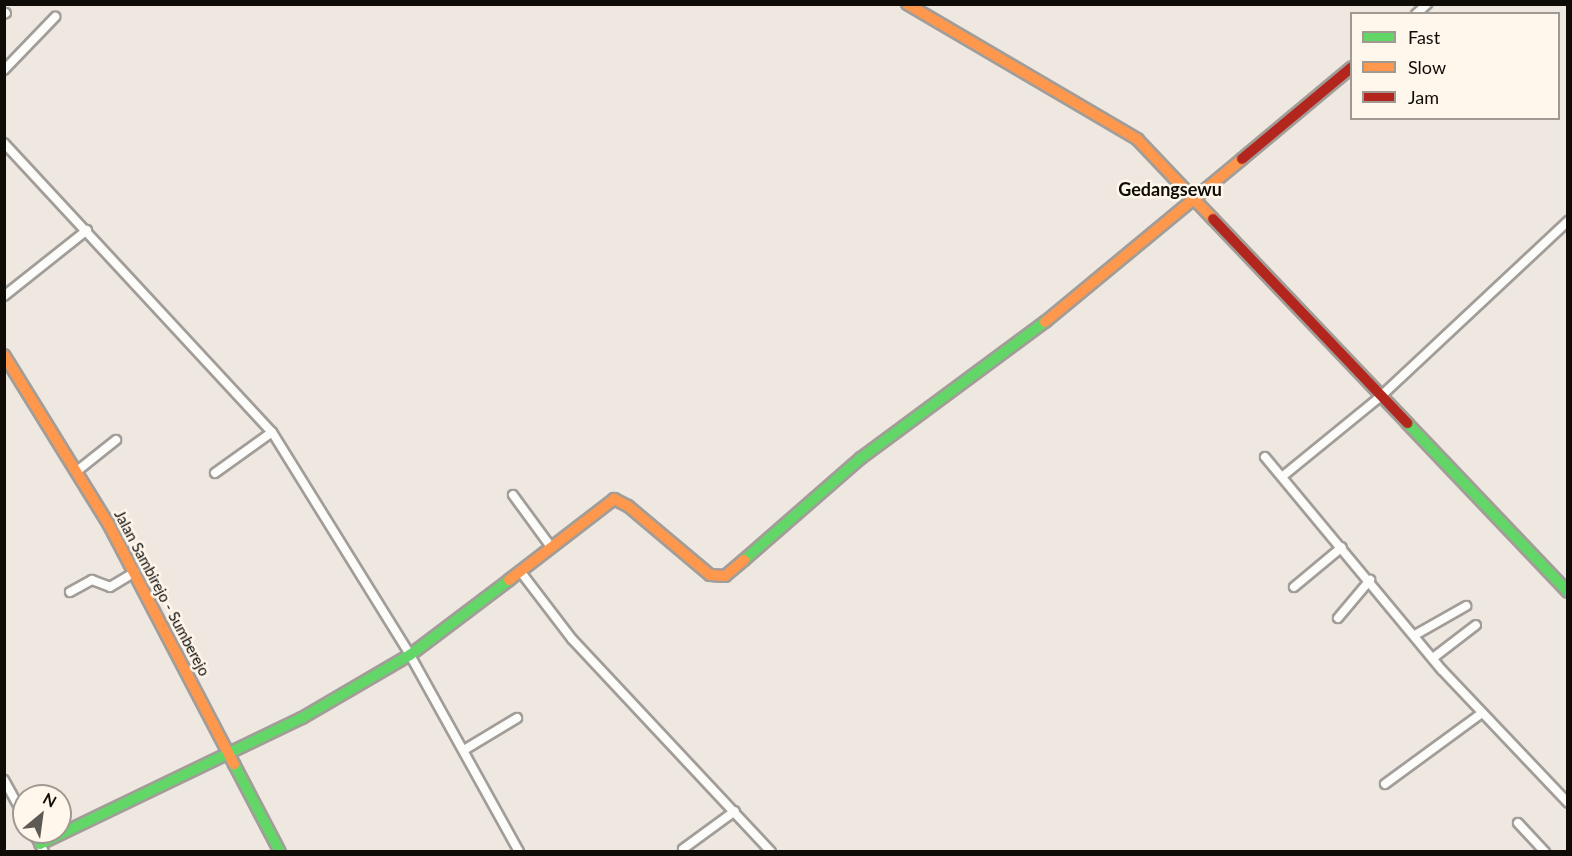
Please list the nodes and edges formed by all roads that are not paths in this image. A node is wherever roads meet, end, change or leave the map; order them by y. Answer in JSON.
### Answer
{"nodes":[{"id":1,"x":907,"y":4,"type":"edge"},
{"id":2,"x":55,"y":17,"type":"dead end"},
{"id":3,"x":1350,"y":69,"type":"edge"},
{"id":4,"x":4,"y":70,"type":"edge"},
{"id":5,"x":4,"y":143,"type":"edge"},
{"id":6,"x":1193,"y":201,"type":"junction"},
{"id":7,"x":1568,"y":221,"type":"edge"},
{"id":8,"x":87,"y":230,"type":"junction"},
{"id":9,"x":4,"y":296,"type":"edge"},
{"id":10,"x":4,"y":355,"type":"edge"},
{"id":11,"x":1380,"y":397,"type":"junction"},
{"id":12,"x":272,"y":432,"type":"junction"},
{"id":13,"x":116,"y":440,"type":"dead end"},
{"id":14,"x":1265,"y":457,"type":"dead end"},
{"id":15,"x":77,"y":471,"type":"junction"},
{"id":16,"x":215,"y":473,"type":"dead end"},
{"id":17,"x":1283,"y":477,"type":"junction"},
{"id":18,"x":513,"y":495,"type":"dead end"},
{"id":19,"x":551,"y":546,"type":"junction"},
{"id":20,"x":1342,"y":547,"type":"junction"},
{"id":21,"x":520,"y":571,"type":"junction"},
{"id":22,"x":135,"y":573,"type":"junction"},
{"id":23,"x":1370,"y":580,"type":"junction"},
{"id":24,"x":1294,"y":587,"type":"dead end"},
{"id":25,"x":70,"y":592,"type":"dead end"},
{"id":26,"x":1568,"y":592,"type":"edge"},
{"id":27,"x":1466,"y":606,"type":"dead end"},
{"id":28,"x":1338,"y":618,"type":"dead end"},
{"id":29,"x":1476,"y":625,"type":"dead end"},
{"id":30,"x":1415,"y":635,"type":"junction"},
{"id":31,"x":410,"y":655,"type":"junction"},
{"id":32,"x":1433,"y":658,"type":"junction"},
{"id":33,"x":1482,"y":713,"type":"junction"},
{"id":34,"x":517,"y":718,"type":"dead end"},
{"id":35,"x":464,"y":750,"type":"junction"},
{"id":36,"x":228,"y":752,"type":"junction"},
{"id":37,"x":4,"y":780,"type":"edge"},
{"id":38,"x":1386,"y":784,"type":"dead end"},
{"id":39,"x":12,"y":794,"type":"edge"},
{"id":40,"x":1568,"y":803,"type":"edge"},
{"id":41,"x":735,"y":811,"type":"junction"},
{"id":42,"x":1518,"y":823,"type":"dead end"},
{"id":43,"x":42,"y":848,"type":"edge"},
{"id":44,"x":683,"y":849,"type":"dead end"},
{"id":45,"x":280,"y":852,"type":"edge"},
{"id":46,"x":519,"y":852,"type":"edge"},
{"id":47,"x":771,"y":852,"type":"edge"},
{"id":48,"x":1545,"y":852,"type":"edge"}],
"edges":[{"from":1,"to":6,"type":"street"},
{"from":2,"to":4,"type":"street"},
{"from":3,"to":6,"type":"street"},
{"from":5,"to":8,"type":"street"},
{"from":6,"to":11,"type":"street"},
{"from":6,"to":19,"type":"street"},
{"from":7,"to":11,"type":"street"},
{"from":8,"to":9,"type":"street"},
{"from":8,"to":12,"type":"street"},
{"from":10,"to":15,"type":"street","name":"Jalan Sambirejo - Sumberejo"},
{"from":11,"to":17,"type":"street"},
{"from":11,"to":26,"type":"street"},
{"from":12,"to":16,"type":"street"},
{"from":12,"to":31,"type":"street"},
{"from":13,"to":15,"type":"street"},
{"from":14,"to":17,"type":"street"},
{"from":15,"to":22,"type":"street","name":"Jalan Sambirejo - Sumberejo"},
{"from":17,"to":20,"type":"street"},
{"from":18,"to":19,"type":"street"},
{"from":19,"to":21,"type":"street"},
{"from":20,"to":23,"type":"street"},
{"from":20,"to":24,"type":"street"},
{"from":21,"to":31,"type":"street"},
{"from":21,"to":41,"type":"street"},
{"from":22,"to":25,"type":"street"},
{"from":22,"to":36,"type":"street","name":"Jalan Sambirejo - Sumberejo"},
{"from":23,"to":28,"type":"street"},
{"from":23,"to":30,"type":"street"},
{"from":27,"to":30,"type":"street"},
{"from":29,"to":32,"type":"street"},
{"from":30,"to":32,"type":"street"},
{"from":31,"to":35,"type":"street"},
{"from":31,"to":36,"type":"street"},
{"from":32,"to":33,"type":"street"},
{"from":33,"to":38,"type":"street"},
{"from":33,"to":40,"type":"street"},
{"from":34,"to":35,"type":"street"},
{"from":35,"to":46,"type":"street"},
{"from":36,"to":43,"type":"street"},
{"from":36,"to":45,"type":"street","name":"Jalan Sambirejo - Sumberejo"},
{"from":37,"to":39,"type":"street"},
{"from":41,"to":44,"type":"street"},
{"from":41,"to":47,"type":"street"},
{"from":42,"to":48,"type":"street"}]}
